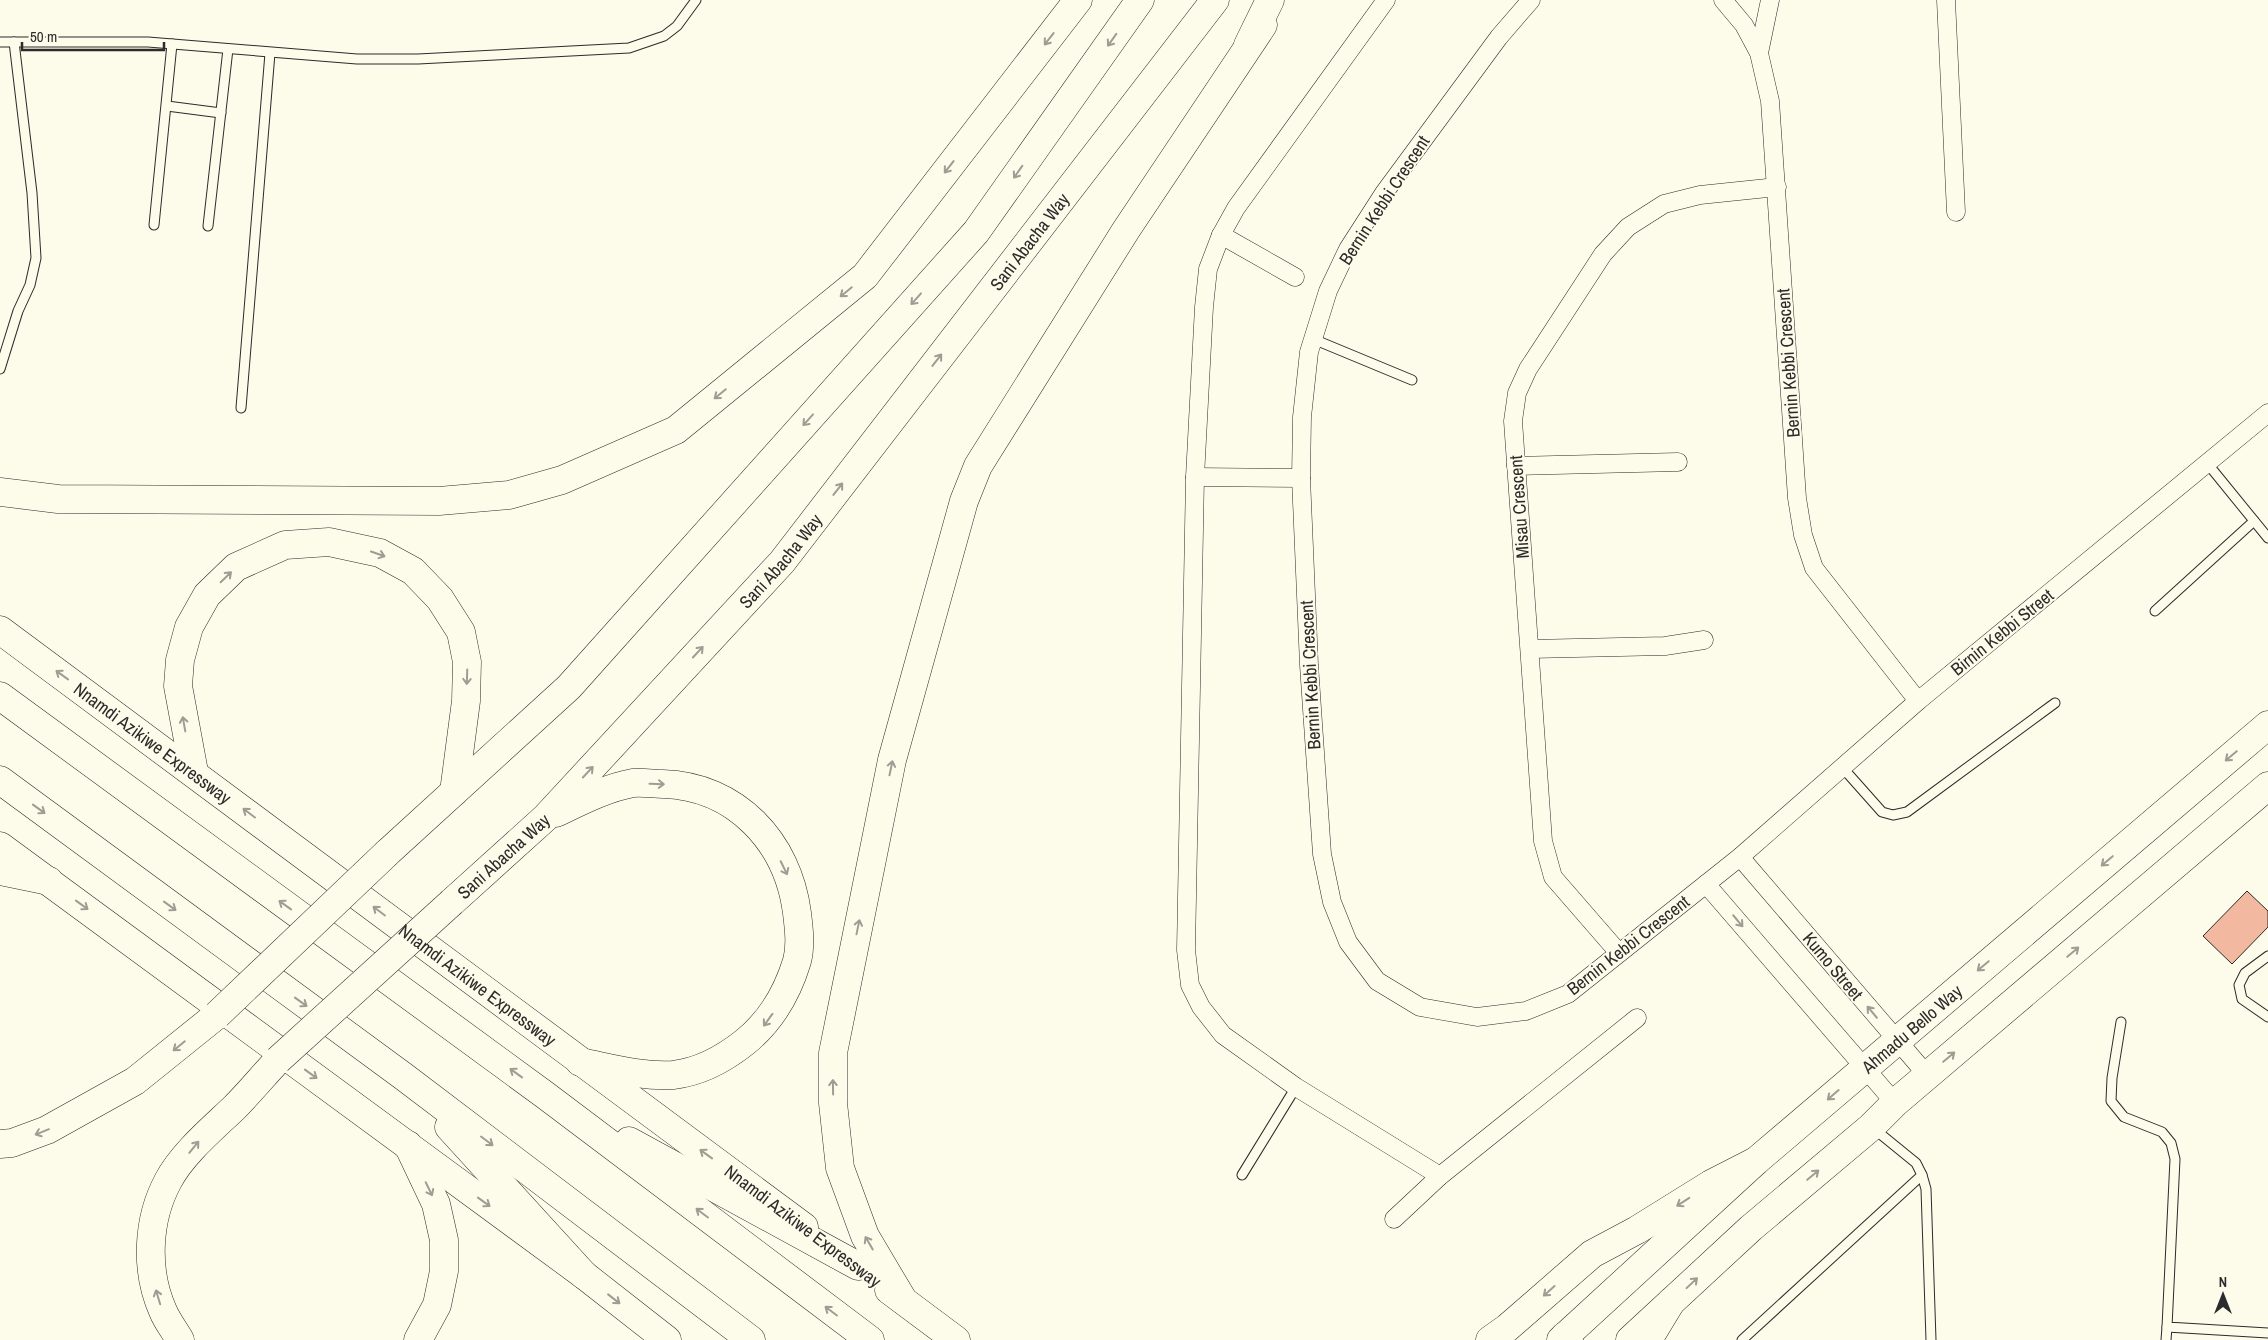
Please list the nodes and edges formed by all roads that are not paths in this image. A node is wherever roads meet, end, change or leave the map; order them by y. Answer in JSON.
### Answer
{"nodes":[{"id":1,"x":696,"y":0,"type":"edge"},
{"id":2,"x":1078,"y":0,"type":"edge"},
{"id":3,"x":1140,"y":0,"type":"edge"},
{"id":4,"x":1215,"y":0,"type":"edge"},
{"id":5,"x":1270,"y":0,"type":"edge"},
{"id":6,"x":1282,"y":0,"type":"edge"},
{"id":7,"x":1386,"y":0,"type":"edge"},
{"id":8,"x":1531,"y":0,"type":"edge"},
{"id":9,"x":1723,"y":0,"type":"edge"},
{"id":10,"x":1770,"y":0,"type":"edge"},
{"id":11,"x":1946,"y":0,"type":"edge"},
{"id":12,"x":0,"y":42,"type":"edge"},
{"id":13,"x":14,"y":42,"type":"junction"},
{"id":14,"x":172,"y":44,"type":"junction"},
{"id":15,"x":1248,"y":45,"type":"junction"},
{"id":16,"x":228,"y":49,"type":"junction"},
{"id":17,"x":270,"y":53,"type":"junction"},
{"id":18,"x":1759,"y":53,"type":"junction"},
{"id":19,"x":167,"y":106,"type":"junction"},
{"id":20,"x":221,"y":113,"type":"junction"},
{"id":21,"x":1777,"y":187,"type":"junction"},
{"id":22,"x":1956,"y":212,"type":"dead end"},
{"id":23,"x":154,"y":225,"type":"dead end"},
{"id":24,"x":208,"y":226,"type":"dead end"},
{"id":25,"x":1221,"y":235,"type":"junction"},
{"id":26,"x":1295,"y":277,"type":"dead end"},
{"id":27,"x":1313,"y":339,"type":"junction"},
{"id":28,"x":0,"y":369,"type":"edge"},
{"id":29,"x":1412,"y":380,"type":"dead end"},
{"id":30,"x":242,"y":408,"type":"dead end"},
{"id":31,"x":2268,"y":412,"type":"edge"},
{"id":32,"x":1678,"y":462,"type":"dead end"},
{"id":33,"x":2207,"y":463,"type":"junction"},
{"id":34,"x":1516,"y":466,"type":"junction"},
{"id":35,"x":1195,"y":477,"type":"junction"},
{"id":36,"x":1301,"y":478,"type":"junction"},
{"id":37,"x":0,"y":492,"type":"edge"},
{"id":38,"x":2254,"y":521,"type":"junction"},
{"id":39,"x":2268,"y":538,"type":"edge"},
{"id":40,"x":2155,"y":611,"type":"dead end"},
{"id":41,"x":0,"y":630,"type":"edge"},
{"id":42,"x":1704,"y":640,"type":"dead end"},
{"id":43,"x":1530,"y":649,"type":"junction"},
{"id":44,"x":0,"y":696,"type":"edge"},
{"id":45,"x":1918,"y":701,"type":"junction"},
{"id":46,"x":2055,"y":703,"type":"dead end"},
{"id":47,"x":2268,"y":725,"type":"edge"},
{"id":48,"x":1842,"y":767,"type":"junction"},
{"id":49,"x":194,"y":772,"type":"junction"},
{"id":50,"x":0,"y":780,"type":"edge"},
{"id":51,"x":2268,"y":786,"type":"edge"},
{"id":52,"x":454,"y":792,"type":"junction"},
{"id":53,"x":545,"y":818,"type":"junction"},
{"id":54,"x":0,"y":846,"type":"edge"},
{"id":55,"x":1740,"y":856,"type":"junction"},
{"id":56,"x":0,"y":871,"type":"edge"},
{"id":57,"x":49,"y":881,"type":"junction"},
{"id":58,"x":1706,"y":884,"type":"junction"},
{"id":59,"x":1619,"y":953,"type":"junction"},
{"id":60,"x":2268,"y":956,"type":"edge"},
{"id":61,"x":2268,"y":1017,"type":"edge"},
{"id":62,"x":1636,"y":1018,"type":"dead end"},
{"id":63,"x":2120,"y":1022,"type":"dead end"},
{"id":64,"x":1896,"y":1040,"type":"junction"},
{"id":65,"x":580,"y":1062,"type":"junction"},
{"id":66,"x":1863,"y":1068,"type":"junction"},
{"id":67,"x":403,"y":1076,"type":"junction"},
{"id":68,"x":1927,"y":1076,"type":"junction"},
{"id":69,"x":1296,"y":1087,"type":"junction"},
{"id":70,"x":545,"y":1095,"type":"junction"},
{"id":71,"x":1895,"y":1103,"type":"junction"},
{"id":72,"x":1871,"y":1127,"type":"junction"},
{"id":73,"x":0,"y":1144,"type":"edge"},
{"id":74,"x":408,"y":1145,"type":"junction"},
{"id":75,"x":1756,"y":1161,"type":"junction"},
{"id":76,"x":1242,"y":1175,"type":"dead end"},
{"id":77,"x":1922,"y":1175,"type":"junction"},
{"id":78,"x":1440,"y":1176,"type":"junction"},
{"id":79,"x":1394,"y":1219,"type":"dead end"},
{"id":80,"x":858,"y":1266,"type":"junction"},
{"id":81,"x":584,"y":1275,"type":"junction"},
{"id":82,"x":903,"y":1300,"type":"junction"},
{"id":83,"x":1671,"y":1302,"type":"junction"},
{"id":84,"x":2167,"y":1327,"type":"junction"},
{"id":85,"x":2268,"y":1333,"type":"edge"},
{"id":86,"x":1565,"y":1339,"type":"edge"},
{"id":87,"x":180,"y":1340,"type":"edge"},
{"id":88,"x":418,"y":1340,"type":"edge"},
{"id":89,"x":667,"y":1340,"type":"edge"},
{"id":90,"x":751,"y":1340,"type":"edge"},
{"id":91,"x":870,"y":1340,"type":"edge"},
{"id":92,"x":956,"y":1340,"type":"edge"},
{"id":93,"x":1490,"y":1340,"type":"edge"},
{"id":94,"x":1630,"y":1340,"type":"edge"},
{"id":95,"x":1648,"y":1340,"type":"edge"},
{"id":96,"x":1742,"y":1340,"type":"edge"},
{"id":97,"x":1931,"y":1340,"type":"edge"},
{"id":98,"x":2166,"y":1340,"type":"edge"}],
"edges":[{"from":1,"to":17,"type":"lane"},
{"from":2,"to":37,"type":"main road","one_way":true},
{"from":3,"to":52,"type":"main road","one_way":true},
{"from":53,"to":4,"type":"main road","name":"Sani Abacha Way","one_way":true},
{"from":5,"to":15,"type":"main road"},
{"from":6,"to":15,"type":"main road"},
{"from":7,"to":25,"type":"street"},
{"from":8,"to":27,"type":"street","name":"Bernin Kebbi Crescent"},
{"from":9,"to":18,"type":"street","name":"Bernin Kebbi Crescent"},
{"from":10,"to":18,"type":"street"},
{"from":11,"to":22,"type":"street"},
{"from":12,"to":13,"type":"lane"},
{"from":13,"to":14,"type":"lane"},
{"from":13,"to":28,"type":"lane"},
{"from":14,"to":16,"type":"lane"},
{"from":14,"to":19,"type":"lane"},
{"from":82,"to":15,"type":"main road","one_way":true},
{"from":16,"to":17,"type":"lane"},
{"from":16,"to":20,"type":"lane"},
{"from":17,"to":30,"type":"lane"},
{"from":18,"to":21,"type":"street","name":"Bernin Kebbi Crescent"},
{"from":19,"to":20,"type":"lane"},
{"from":19,"to":23,"type":"lane"},
{"from":20,"to":24,"type":"lane"},
{"from":21,"to":34,"type":"street","name":"Misau Crescent"},
{"from":21,"to":45,"type":"street","name":"Bernin Kebbi Crescent"},
{"from":25,"to":26,"type":"street"},
{"from":25,"to":35,"type":"street"},
{"from":27,"to":29,"type":"lane"},
{"from":27,"to":36,"type":"street","name":"Bernin Kebbi Crescent"},
{"from":31,"to":33,"type":"street","name":"Birnin Kebbi Street"},
{"from":32,"to":34,"type":"street"},
{"from":33,"to":38,"type":"lane"},
{"from":33,"to":45,"type":"street","name":"Birnin Kebbi Street"},
{"from":34,"to":43,"type":"street","name":"Misau Crescent"},
{"from":35,"to":36,"type":"street"},
{"from":35,"to":69,"type":"street"},
{"from":36,"to":59,"type":"street","name":"Bernin Kebbi Crescent"},
{"from":38,"to":39,"type":"lane"},
{"from":38,"to":40,"type":"lane"},
{"from":49,"to":41,"type":"main road","name":"Nnamdi Azikiwe Expressway","one_way":true},
{"from":42,"to":43,"type":"street"},
{"from":43,"to":59,"type":"street","name":"Misau Crescent"},
{"from":70,"to":44,"type":"main road","one_way":true},
{"from":45,"to":48,"type":"street","name":"Birnin Kebbi Street"},
{"from":46,"to":48,"type":"lane"},
{"from":47,"to":64,"type":"main road","name":"Ahmadu Bello Way","one_way":true},
{"from":48,"to":55,"type":"street","name":"Birnin Kebbi Street"},
{"from":49,"to":52,"type":"main road","one_way":true},
{"from":65,"to":49,"type":"main road","name":"Nnamdi Azikiwe Expressway","one_way":true},
{"from":50,"to":67,"type":"main road","one_way":true},
{"from":68,"to":51,"type":"main road","one_way":true},
{"from":52,"to":73,"type":"main road","one_way":true,"bridge":true},
{"from":53,"to":65,"type":"main road","one_way":true},
{"from":87,"to":53,"type":"main road","name":"Sani Abacha Way","one_way":true,"bridge":true},
{"from":54,"to":57,"type":"main road"},
{"from":55,"to":58,"type":"street","name":"Bernin Kebbi Crescent"},
{"from":64,"to":55,"type":"street","name":"Kumo Street","one_way":true},
{"from":56,"to":57,"type":"main road"},
{"from":57,"to":74,"type":"main road","one_way":true},
{"from":58,"to":59,"type":"street","name":"Bernin Kebbi Crescent"},
{"from":58,"to":66,"type":"street","one_way":true},
{"from":60,"to":61,"type":"lane"},
{"from":62,"to":78,"type":"street"},
{"from":63,"to":84,"type":"lane"},
{"from":64,"to":66,"type":"main road","name":"Ahmadu Bello Way"},
{"from":64,"to":68,"type":"street","name":"Kumo Street"},
{"from":80,"to":65,"type":"main road","name":"Nnamdi Azikiwe Expressway","one_way":true},
{"from":66,"to":71,"type":"street"},
{"from":66,"to":75,"type":"main road","name":"Ahmadu Bello Way","one_way":true},
{"from":67,"to":81,"type":"main road"},
{"from":67,"to":90,"type":"main road","one_way":true},
{"from":68,"to":71,"type":"main road"},
{"from":69,"to":76,"type":"lane"},
{"from":69,"to":78,"type":"street"},
{"from":70,"to":80,"type":"main road"},
{"from":91,"to":70,"type":"main road","one_way":true},
{"from":71,"to":72,"type":"main road"},
{"from":72,"to":77,"type":"lane"},
{"from":83,"to":72,"type":"main road","one_way":true},
{"from":74,"to":81,"type":"main road","one_way":true},
{"from":74,"to":88,"type":"main road","one_way":true},
{"from":75,"to":86,"type":"main road","name":"Ahmadu Bello Way"},
{"from":75,"to":93,"type":"main road","one_way":true},
{"from":77,"to":96,"type":"lane"},
{"from":77,"to":97,"type":"lane"},
{"from":78,"to":79,"type":"street"},
{"from":80,"to":82,"type":"main road","name":"Nnamdi Azikiwe Expressway"},
{"from":81,"to":89,"type":"main road","one_way":true},
{"from":82,"to":92,"type":"main road","name":"Nnamdi Azikiwe Expressway"},
{"from":83,"to":94,"type":"main road"},
{"from":83,"to":95,"type":"main road"},
{"from":84,"to":85,"type":"lane"},
{"from":84,"to":98,"type":"lane"}]}
